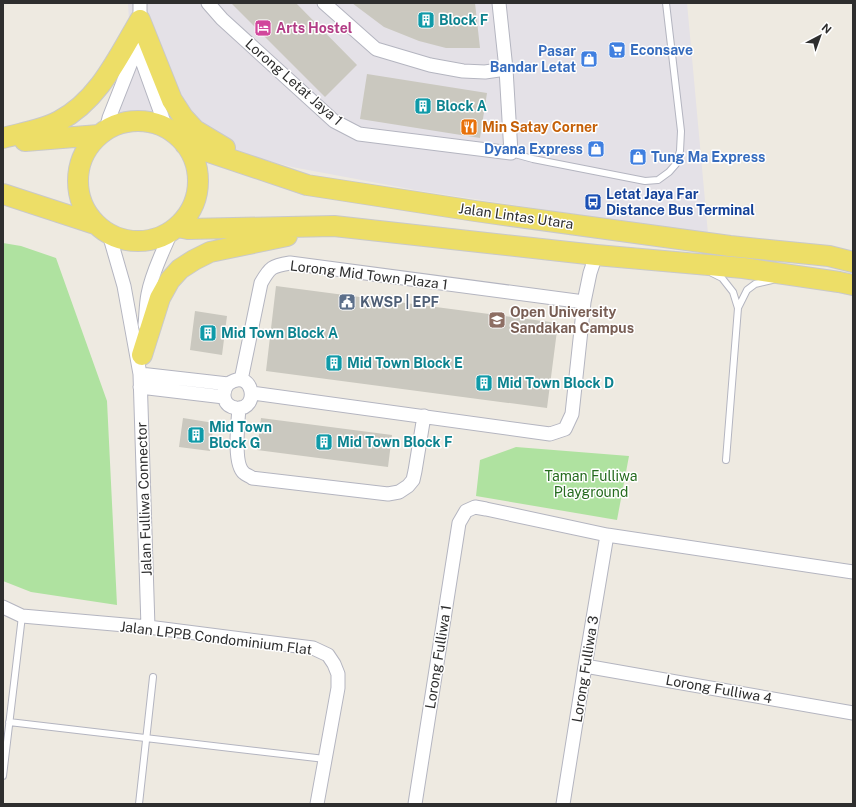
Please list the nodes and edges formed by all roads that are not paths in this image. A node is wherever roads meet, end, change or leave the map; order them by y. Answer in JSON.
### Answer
{"nodes":[{"id":1,"x":208,"y":3,"type":"edge"},
{"id":2,"x":324,"y":3,"type":"edge"},
{"id":3,"x":499,"y":3,"type":"edge"},
{"id":4,"x":666,"y":3,"type":"edge"},
{"id":5,"x":140,"y":11,"type":"edge"},
{"id":6,"x":137,"y":47,"type":"junction"},
{"id":7,"x":506,"y":69,"type":"junction"},
{"id":8,"x":170,"y":131,"type":"junction"},
{"id":9,"x":103,"y":133,"type":"junction"},
{"id":10,"x":3,"y":138,"type":"edge"},
{"id":11,"x":3,"y":142,"type":"edge"},
{"id":12,"x":185,"y":144,"type":"junction"},
{"id":13,"x":511,"y":153,"type":"junction"},
{"id":14,"x":307,"y":186,"type":"junction"},
{"id":15,"x":3,"y":194,"type":"edge"},
{"id":16,"x":334,"y":226,"type":"junction"},
{"id":17,"x":102,"y":229,"type":"junction"},
{"id":18,"x":175,"y":230,"type":"junction"},
{"id":19,"x":596,"y":255,"type":"junction"},
{"id":20,"x":853,"y":262,"type":"edge"},
{"id":21,"x":695,"y":263,"type":"junction"},
{"id":22,"x":791,"y":275,"type":"junction"},
{"id":23,"x":853,"y":285,"type":"edge"},
{"id":24,"x":584,"y":302,"type":"junction"},
{"id":25,"x":738,"y":308,"type":"junction"},
{"id":26,"x":140,"y":372,"type":"junction"},
{"id":27,"x":241,"y":380,"type":"junction"},
{"id":28,"x":228,"y":384,"type":"junction"},
{"id":29,"x":252,"y":393,"type":"junction"},
{"id":30,"x":224,"y":396,"type":"junction"},
{"id":31,"x":239,"y":408,"type":"junction"},
{"id":32,"x":424,"y":416,"type":"junction"},
{"id":33,"x":726,"y":460,"type":"dead end"},
{"id":34,"x":607,"y":535,"type":"junction"},
{"id":35,"x":853,"y":572,"type":"edge"},
{"id":36,"x":3,"y":607,"type":"edge"},
{"id":37,"x":22,"y":616,"type":"junction"},
{"id":38,"x":148,"y":627,"type":"junction"},
{"id":39,"x":585,"y":666,"type":"junction"},
{"id":40,"x":153,"y":677,"type":"dead end"},
{"id":41,"x":853,"y":713,"type":"edge"},
{"id":42,"x":9,"y":722,"type":"junction"},
{"id":43,"x":147,"y":738,"type":"junction"},
{"id":44,"x":4,"y":754,"type":"edge"},
{"id":45,"x":325,"y":759,"type":"junction"},
{"id":46,"x":3,"y":776,"type":"edge"},
{"id":47,"x":140,"y":804,"type":"edge"},
{"id":48,"x":317,"y":804,"type":"edge"},
{"id":49,"x":414,"y":804,"type":"edge"},
{"id":50,"x":563,"y":804,"type":"edge"}],
"edges":[{"from":1,"to":13,"type":"street","name":"Lorong Letat Jaya 1"},
{"from":2,"to":7,"type":"street"},
{"from":3,"to":7,"type":"street"},
{"from":4,"to":13,"type":"lane"},
{"from":5,"to":6,"type":"street"},
{"from":5,"to":10,"type":"main road"},
{"from":5,"to":14,"type":"main road"},
{"from":6,"to":8,"type":"street"},
{"from":6,"to":9,"type":"street"},
{"from":7,"to":13,"type":"street"},
{"from":8,"to":9,"type":"main road"},
{"from":8,"to":12,"type":"main road"},
{"from":9,"to":11,"type":"main road"},
{"from":9,"to":17,"type":"main road"},
{"from":12,"to":14,"type":"main road","name":"Jalan Lintas Utara"},
{"from":12,"to":18,"type":"main road"},
{"from":14,"to":20,"type":"main road","name":"Jalan Lintas Utara"},
{"from":15,"to":17,"type":"main road"},
{"from":16,"to":18,"type":"main road","name":"Jalan Lintas Utara"},
{"from":16,"to":19,"type":"main road","name":"Jalan Lintas Utara"},
{"from":16,"to":26,"type":"main road"},
{"from":17,"to":18,"type":"main road"},
{"from":17,"to":26,"type":"street","name":"Jalan Fulliwa Connector"},
{"from":18,"to":26,"type":"street","name":"Jalan Fulliwa Connector"},
{"from":19,"to":21,"type":"main road","name":"Jalan Lintas Utara"},
{"from":19,"to":24,"type":"street"},
{"from":21,"to":22,"type":"main road","name":"Jalan Lintas Utara"},
{"from":21,"to":25,"type":"lane"},
{"from":22,"to":23,"type":"main road","name":"Jalan Lintas Utara"},
{"from":22,"to":25,"type":"lane"},
{"from":24,"to":27,"type":"street","name":"Lorong Mid Town Plaza 1"},
{"from":24,"to":32,"type":"street"},
{"from":25,"to":33,"type":"lane"},
{"from":26,"to":28,"type":"street"},
{"from":26,"to":30,"type":"street"},
{"from":26,"to":38,"type":"street","name":"Jalan Fulliwa Connector"},
{"from":27,"to":28,"type":"street"},
{"from":27,"to":29,"type":"street"},
{"from":28,"to":30,"type":"street"},
{"from":29,"to":31,"type":"street"},
{"from":29,"to":32,"type":"street"},
{"from":30,"to":31,"type":"street"},
{"from":31,"to":32,"type":"street"},
{"from":34,"to":35,"type":"street"},
{"from":34,"to":39,"type":"street","name":"Lorong Fulliwa 3"},
{"from":34,"to":49,"type":"street","name":"Lorong Fulliwa 1"},
{"from":36,"to":37,"type":"street"},
{"from":37,"to":38,"type":"street","name":"Jalan LPPB Condominium Flat"},
{"from":37,"to":42,"type":"lane"},
{"from":38,"to":45,"type":"street","name":"Jalan LPPB Condominium Flat"},
{"from":39,"to":41,"type":"street","name":"Lorong Fulliwa 4"},
{"from":39,"to":50,"type":"street","name":"Lorong Fulliwa 3"},
{"from":40,"to":43,"type":"lane"},
{"from":42,"to":43,"type":"lane"},
{"from":42,"to":44,"type":"lane"},
{"from":43,"to":45,"type":"lane"},
{"from":43,"to":47,"type":"lane"},
{"from":44,"to":46,"type":"lane"},
{"from":45,"to":48,"type":"street","name":"Jalan LPPB Condominium Flat"}]}
